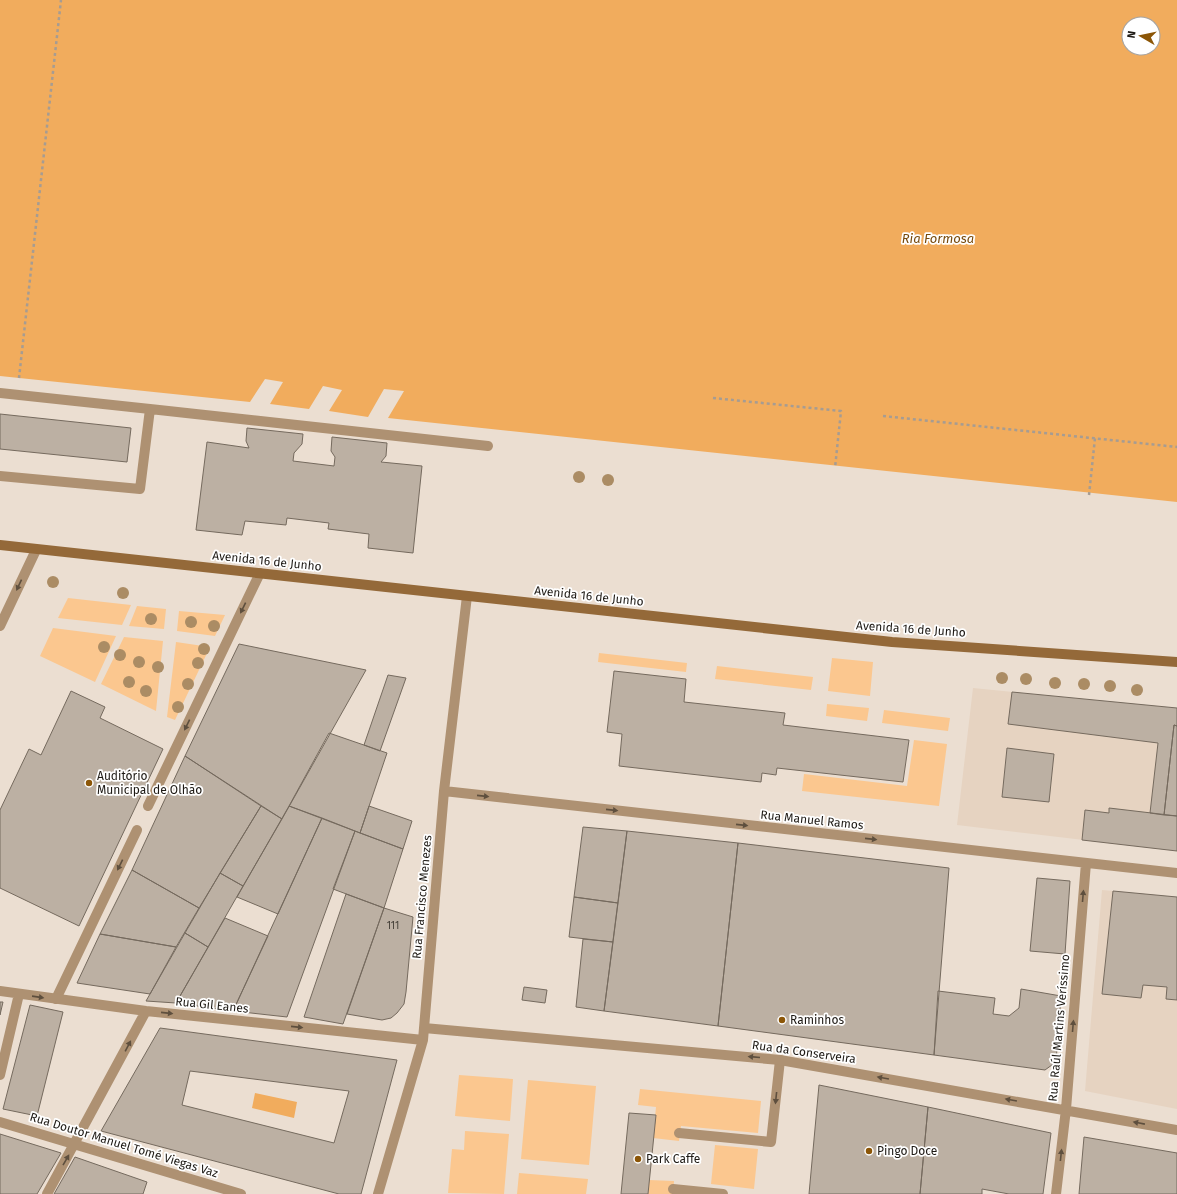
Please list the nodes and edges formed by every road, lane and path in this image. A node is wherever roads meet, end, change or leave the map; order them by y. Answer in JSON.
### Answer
{"nodes":[{"id":1,"x":61,"y":0,"type":"edge"},
{"id":2,"x":18,"y":378,"type":"dead end"},
{"id":3,"x":0,"y":393,"type":"edge"},
{"id":4,"x":713,"y":398,"type":"dead end"},
{"id":5,"x":150,"y":409,"type":"junction"},
{"id":6,"x":883,"y":416,"type":"dead end"},
{"id":7,"x":1095,"y":438,"type":"junction"},
{"id":8,"x":488,"y":446,"type":"dead end"},
{"id":9,"x":1177,"y":447,"type":"edge"},
{"id":10,"x":835,"y":468,"type":"dead end"},
{"id":11,"x":0,"y":476,"type":"edge"},
{"id":12,"x":1088,"y":495,"type":"dead end"},
{"id":13,"x":0,"y":545,"type":"edge"},
{"id":14,"x":36,"y":550,"type":"junction"},
{"id":15,"x":260,"y":572,"type":"junction"},
{"id":16,"x":467,"y":596,"type":"junction"},
{"id":17,"x":0,"y":626,"type":"edge"},
{"id":18,"x":1177,"y":662,"type":"edge"},
{"id":19,"x":444,"y":791,"type":"junction"},
{"id":20,"x":148,"y":806,"type":"dead end"},
{"id":21,"x":137,"y":830,"type":"dead end"},
{"id":22,"x":1086,"y":864,"type":"junction"},
{"id":23,"x":1177,"y":873,"type":"edge"},
{"id":24,"x":0,"y":991,"type":"edge"},
{"id":25,"x":19,"y":994,"type":"junction"},
{"id":26,"x":56,"y":999,"type":"junction"},
{"id":27,"x":146,"y":1011,"type":"junction"},
{"id":28,"x":424,"y":1028,"type":"junction"},
{"id":29,"x":422,"y":1040,"type":"junction"},
{"id":30,"x":780,"y":1060,"type":"junction"},
{"id":31,"x":0,"y":1075,"type":"edge"},
{"id":32,"x":1066,"y":1109,"type":"junction"},
{"id":33,"x":0,"y":1122,"type":"edge"},
{"id":34,"x":1177,"y":1130,"type":"edge"},
{"id":35,"x":679,"y":1133,"type":"dead end"},
{"id":36,"x":76,"y":1143,"type":"junction"},
{"id":37,"x":674,"y":1189,"type":"dead end"},
{"id":38,"x":237,"y":1193,"type":"edge"},
{"id":39,"x":46,"y":1194,"type":"edge"},
{"id":40,"x":378,"y":1194,"type":"edge"},
{"id":41,"x":723,"y":1194,"type":"edge"},
{"id":42,"x":1056,"y":1194,"type":"edge"}],
"edges":[{"from":1,"to":2,"type":"path"},
{"from":3,"to":5,"type":"street"},
{"from":4,"to":10,"type":"path"},
{"from":5,"to":8,"type":"street"},
{"from":5,"to":11,"type":"street"},
{"from":6,"to":7,"type":"path"},
{"from":7,"to":9,"type":"path"},
{"from":7,"to":12,"type":"path"},
{"from":13,"to":14,"type":"main road","name":"Avenida 16 de Junho"},
{"from":14,"to":15,"type":"main road","name":"Avenida 16 de Junho"},
{"from":14,"to":17,"type":"street","one_way":true},
{"from":15,"to":16,"type":"main road","name":"Avenida 16 de Junho"},
{"from":15,"to":20,"type":"street","one_way":true},
{"from":16,"to":18,"type":"main road","name":"Avenida 16 de Junho"},
{"from":16,"to":19,"type":"street","name":"Rua Francisco Menezes"},
{"from":19,"to":22,"type":"street","name":"Rua Manuel Ramos","one_way":true},
{"from":19,"to":28,"type":"street","name":"Rua Francisco Menezes"},
{"from":21,"to":26,"type":"street","one_way":true},
{"from":22,"to":23,"type":"street","name":"Rua Manuel Ramos"},
{"from":32,"to":22,"type":"street","name":"Rua Raúl Martins Veríssimo","one_way":true},
{"from":24,"to":25,"type":"street","name":"Rua Gil Eanes"},
{"from":25,"to":26,"type":"street","name":"Rua Gil Eanes","one_way":true},
{"from":25,"to":31,"type":"street"},
{"from":26,"to":27,"type":"street","name":"Rua Gil Eanes"},
{"from":27,"to":29,"type":"street","name":"Rua Gil Eanes","one_way":true},
{"from":36,"to":27,"type":"street","one_way":true},
{"from":28,"to":29,"type":"street","name":"Rua Francisco Menezes"},
{"from":30,"to":28,"type":"street","name":"Rua da Conserveira","one_way":true},
{"from":29,"to":40,"type":"street","name":"Rua Francisco Menezes"},
{"from":32,"to":30,"type":"street","name":"Rua da Conserveira","one_way":true},
{"from":30,"to":35,"type":"street","one_way":true},
{"from":34,"to":32,"type":"street","name":"Rua da Conserveira","one_way":true},
{"from":42,"to":32,"type":"street","name":"Rua Raúl Martins Veríssimo","one_way":true},
{"from":33,"to":36,"type":"street","name":"Rua Doutor Manuel Tomé Viegas Vaz"},
{"from":36,"to":38,"type":"street","name":"Rua Doutor Manuel Tomé Viegas Vaz"},
{"from":39,"to":36,"type":"street","one_way":true},
{"from":37,"to":41,"type":"street"}]}
